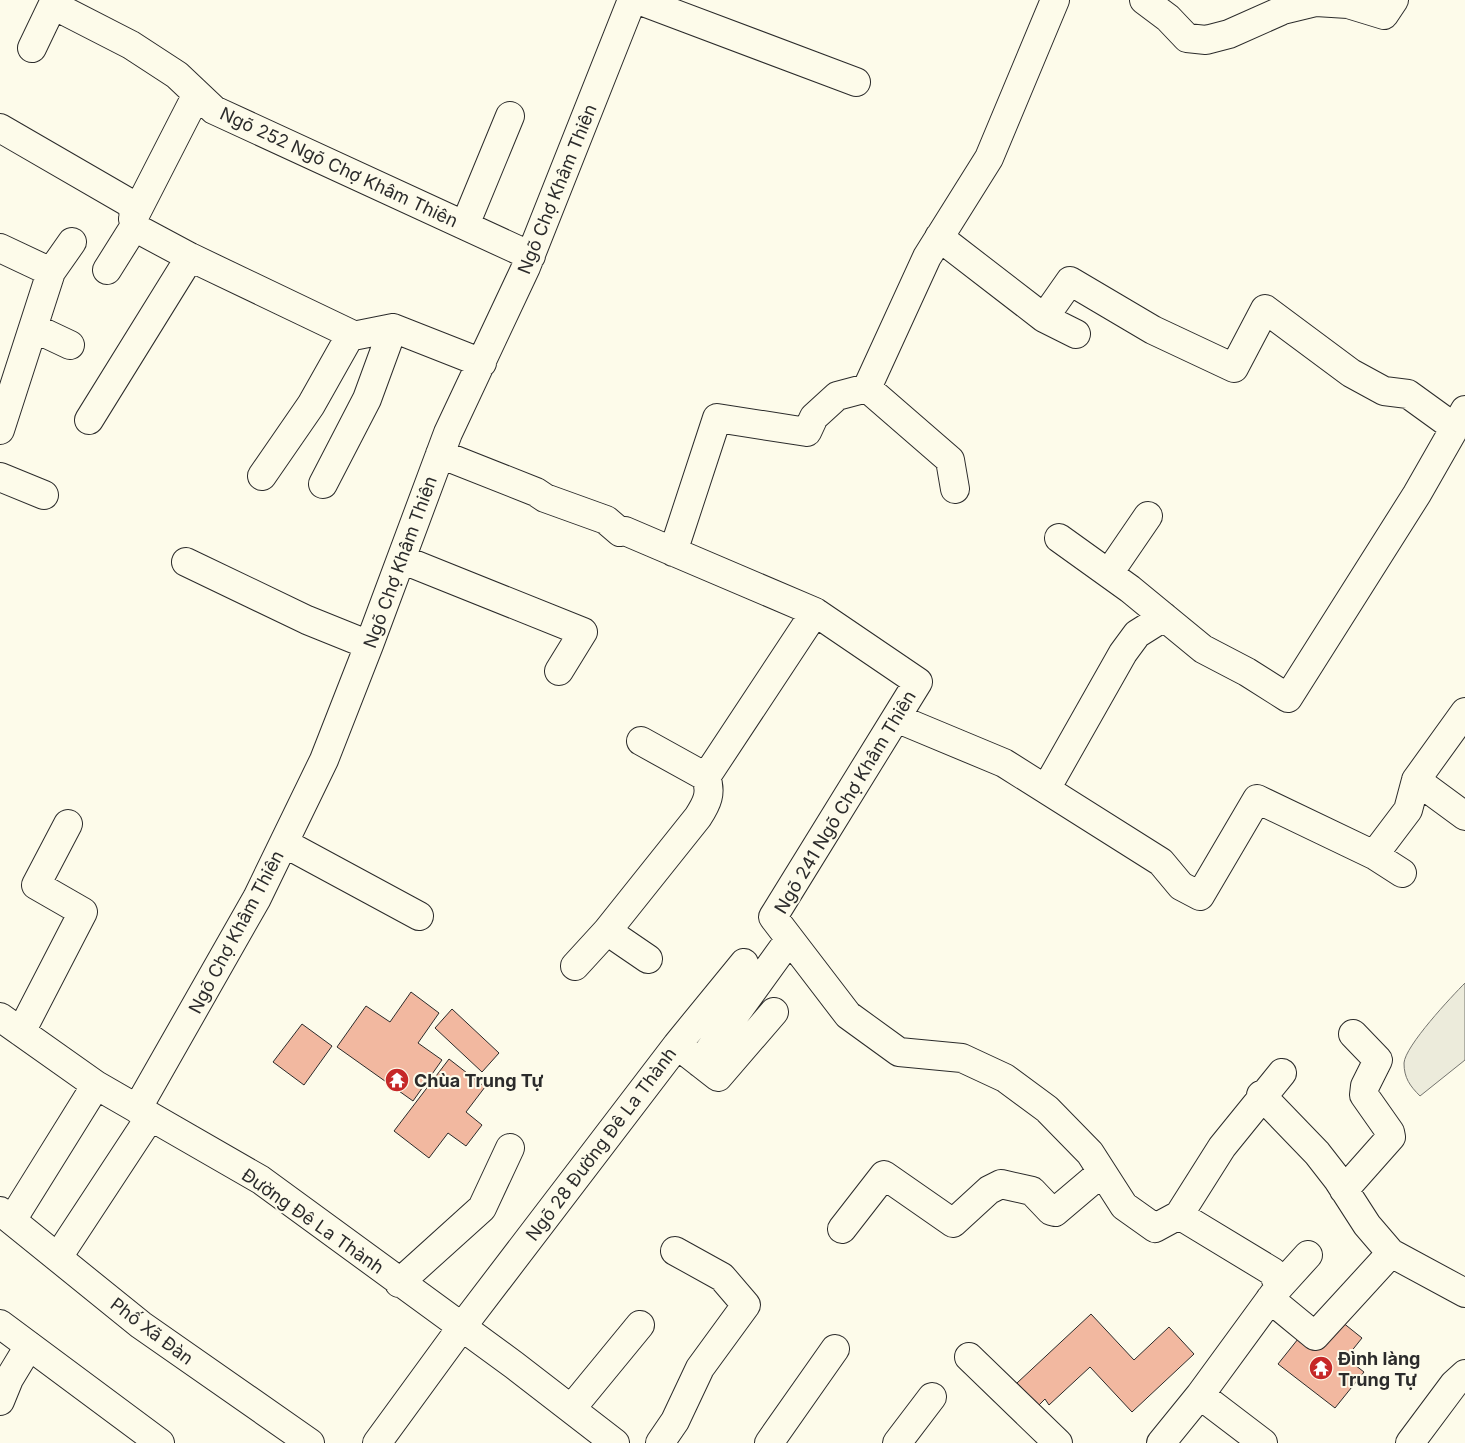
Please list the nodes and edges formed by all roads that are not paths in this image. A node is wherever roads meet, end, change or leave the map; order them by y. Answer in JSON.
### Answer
{"nodes":[{"id":1,"x":632,"y":0,"type":"edge"},
{"id":2,"x":638,"y":0,"type":"edge"},
{"id":3,"x":1056,"y":0,"type":"edge"},
{"id":4,"x":1144,"y":0,"type":"edge"},
{"id":5,"x":1394,"y":0,"type":"edge"},
{"id":6,"x":54,"y":2,"type":"edge"},
{"id":7,"x":32,"y":48,"type":"dead end"},
{"id":8,"x":856,"y":82,"type":"dead end"},
{"id":9,"x":197,"y":94,"type":"junction"},
{"id":10,"x":510,"y":116,"type":"dead end"},
{"id":11,"x":0,"y":128,"type":"edge"},
{"id":12,"x":133,"y":223,"type":"junction"},
{"id":13,"x":465,"y":226,"type":"junction"},
{"id":14,"x":939,"y":238,"type":"junction"},
{"id":15,"x":72,"y":242,"type":"dead end"},
{"id":16,"x":0,"y":248,"type":"edge"},
{"id":17,"x":531,"y":256,"type":"junction"},
{"id":18,"x":190,"y":258,"type":"junction"},
{"id":19,"x":107,"y":270,"type":"dead end"},
{"id":20,"x":51,"y":272,"type":"junction"},
{"id":21,"x":1044,"y":318,"type":"junction"},
{"id":22,"x":34,"y":328,"type":"junction"},
{"id":23,"x":393,"y":328,"type":"junction"},
{"id":24,"x":351,"y":334,"type":"junction"},
{"id":25,"x":1076,"y":334,"type":"dead end"},
{"id":26,"x":70,"y":345,"type":"dead end"},
{"id":27,"x":482,"y":363,"type":"junction"},
{"id":28,"x":867,"y":388,"type":"junction"},
{"id":29,"x":3,"y":415,"type":"edge"},
{"id":30,"x":1460,"y":419,"type":"edge"},
{"id":31,"x":89,"y":420,"type":"dead end"},
{"id":32,"x":440,"y":454,"type":"junction"},
{"id":33,"x":262,"y":476,"type":"dead end"},
{"id":34,"x":0,"y":477,"type":"edge"},
{"id":35,"x":323,"y":484,"type":"dead end"},
{"id":36,"x":955,"y":489,"type":"dead end"},
{"id":37,"x":44,"y":495,"type":"dead end"},
{"id":38,"x":1148,"y":516,"type":"dead end"},
{"id":39,"x":1059,"y":538,"type":"dead end"},
{"id":40,"x":673,"y":552,"type":"junction"},
{"id":41,"x":401,"y":559,"type":"junction"},
{"id":42,"x":186,"y":562,"type":"dead end"},
{"id":43,"x":1109,"y":573,"type":"junction"},
{"id":44,"x":815,"y":612,"type":"junction"},
{"id":45,"x":1164,"y":617,"type":"junction"},
{"id":46,"x":370,"y":645,"type":"junction"},
{"id":47,"x":559,"y":671,"type":"dead end"},
{"id":48,"x":1465,"y":712,"type":"edge"},
{"id":49,"x":896,"y":718,"type":"junction"},
{"id":50,"x":641,"y":741,"type":"dead end"},
{"id":51,"x":706,"y":777,"type":"junction"},
{"id":52,"x":1416,"y":780,"type":"junction"},
{"id":53,"x":1046,"y":789,"type":"junction"},
{"id":54,"x":1465,"y":816,"type":"edge"},
{"id":55,"x":68,"y":824,"type":"dead end"},
{"id":56,"x":284,"y":843,"type":"junction"},
{"id":57,"x":1374,"y":855,"type":"junction"},
{"id":58,"x":1402,"y":873,"type":"dead end"},
{"id":59,"x":419,"y":916,"type":"dead end"},
{"id":60,"x":607,"y":931,"type":"junction"},
{"id":61,"x":788,"y":940,"type":"junction"},
{"id":62,"x":648,"y":959,"type":"dead end"},
{"id":63,"x":744,"y":963,"type":"dead end"},
{"id":64,"x":574,"y":966,"type":"dead end"},
{"id":65,"x":774,"y":1012,"type":"dead end"},
{"id":66,"x":10,"y":1024,"type":"edge"},
{"id":67,"x":1353,"y":1034,"type":"dead end"},
{"id":68,"x":677,"y":1045,"type":"junction"},
{"id":69,"x":700,"y":1063,"type":"junction"},
{"id":70,"x":1282,"y":1073,"type":"dead end"},
{"id":71,"x":96,"y":1085,"type":"junction"},
{"id":72,"x":1262,"y":1095,"type":"junction"},
{"id":73,"x":144,"y":1113,"type":"junction"},
{"id":74,"x":510,"y":1148,"type":"dead end"},
{"id":75,"x":1101,"y":1173,"type":"junction"},
{"id":76,"x":1344,"y":1190,"type":"junction"},
{"id":77,"x":1179,"y":1214,"type":"junction"},
{"id":78,"x":6,"y":1215,"type":"edge"},
{"id":79,"x":842,"y":1230,"type":"dead end"},
{"id":80,"x":675,"y":1251,"type":"dead end"},
{"id":81,"x":1391,"y":1253,"type":"junction"},
{"id":82,"x":1308,"y":1255,"type":"dead end"},
{"id":83,"x":58,"y":1257,"type":"junction"},
{"id":84,"x":399,"y":1282,"type":"junction"},
{"id":85,"x":1275,"y":1293,"type":"junction"},
{"id":86,"x":1465,"y":1293,"type":"edge"},
{"id":87,"x":0,"y":1324,"type":"edge"},
{"id":88,"x":640,"y":1325,"type":"dead end"},
{"id":89,"x":460,"y":1328,"type":"junction"},
{"id":90,"x":29,"y":1346,"type":"junction"},
{"id":91,"x":835,"y":1349,"type":"dead end"},
{"id":92,"x":969,"y":1357,"type":"dead end"},
{"id":93,"x":1465,"y":1374,"type":"edge"},
{"id":94,"x":1200,"y":1395,"type":"junction"},
{"id":95,"x":932,"y":1397,"type":"dead end"},
{"id":96,"x":0,"y":1401,"type":"edge"},
{"id":97,"x":571,"y":1409,"type":"junction"},
{"id":98,"x":160,"y":1443,"type":"edge"},
{"id":99,"x":310,"y":1443,"type":"edge"},
{"id":100,"x":377,"y":1443,"type":"edge"},
{"id":101,"x":615,"y":1443,"type":"edge"},
{"id":102,"x":660,"y":1443,"type":"edge"},
{"id":103,"x":769,"y":1443,"type":"edge"},
{"id":104,"x":897,"y":1443,"type":"edge"},
{"id":105,"x":1058,"y":1443,"type":"edge"},
{"id":106,"x":1161,"y":1443,"type":"edge"},
{"id":107,"x":1263,"y":1443,"type":"edge"},
{"id":108,"x":1410,"y":1443,"type":"edge"}],
"edges":[{"from":1,"to":17,"type":"street","name":"Ngõ Chợ Khâm Thiên"},
{"from":2,"to":8,"type":"street"},
{"from":3,"to":14,"type":"street"},
{"from":4,"to":5,"type":"street"},
{"from":6,"to":7,"type":"street"},
{"from":6,"to":9,"type":"street","name":"Ngõ 252 Ngõ Chợ Khâm Thiên"},
{"from":9,"to":12,"type":"street"},
{"from":9,"to":13,"type":"street","name":"Ngõ 252 Ngõ Chợ Khâm Thiên"},
{"from":10,"to":13,"type":"street"},
{"from":11,"to":12,"type":"street"},
{"from":12,"to":18,"type":"street"},
{"from":12,"to":19,"type":"street"},
{"from":13,"to":17,"type":"street","name":"Ngõ 252 Ngõ Chợ Khâm Thiên"},
{"from":14,"to":21,"type":"street"},
{"from":14,"to":28,"type":"street"},
{"from":15,"to":20,"type":"street"},
{"from":16,"to":20,"type":"street"},
{"from":17,"to":27,"type":"street","name":"Ngõ Chợ Khâm Thiên"},
{"from":18,"to":24,"type":"street"},
{"from":18,"to":31,"type":"street"},
{"from":20,"to":22,"type":"street"},
{"from":21,"to":25,"type":"street"},
{"from":21,"to":30,"type":"street"},
{"from":22,"to":26,"type":"street"},
{"from":22,"to":29,"type":"street"},
{"from":23,"to":24,"type":"street"},
{"from":23,"to":27,"type":"street"},
{"from":23,"to":35,"type":"street"},
{"from":24,"to":33,"type":"street"},
{"from":27,"to":32,"type":"street","name":"Ngõ Chợ Khâm Thiên"},
{"from":28,"to":36,"type":"street"},
{"from":28,"to":40,"type":"street"},
{"from":30,"to":45,"type":"street"},
{"from":32,"to":40,"type":"street","name":"Ngõ 241 Ngõ Chợ Khâm Thiên"},
{"from":32,"to":41,"type":"street","name":"Ngõ Chợ Khâm Thiên"},
{"from":34,"to":37,"type":"street"},
{"from":38,"to":43,"type":"street"},
{"from":39,"to":43,"type":"street"},
{"from":40,"to":44,"type":"street","name":"Ngõ 241 Ngõ Chợ Khâm Thiên"},
{"from":41,"to":46,"type":"street","name":"Ngõ Chợ Khâm Thiên"},
{"from":41,"to":47,"type":"street"},
{"from":42,"to":46,"type":"street"},
{"from":43,"to":45,"type":"street"},
{"from":44,"to":49,"type":"street","name":"Ngõ 241 Ngõ Chợ Khâm Thiên"},
{"from":44,"to":51,"type":"street"},
{"from":45,"to":53,"type":"street"},
{"from":46,"to":56,"type":"street","name":"Ngõ Chợ Khâm Thiên"},
{"from":48,"to":52,"type":"street"},
{"from":49,"to":53,"type":"street"},
{"from":49,"to":61,"type":"street","name":"Ngõ 241 Ngõ Chợ Khâm Thiên"},
{"from":50,"to":51,"type":"street"},
{"from":51,"to":60,"type":"street"},
{"from":52,"to":54,"type":"street"},
{"from":52,"to":57,"type":"street"},
{"from":53,"to":57,"type":"street"},
{"from":55,"to":66,"type":"street"},
{"from":56,"to":59,"type":"street"},
{"from":56,"to":73,"type":"street","name":"Ngõ Chợ Khâm Thiên"},
{"from":57,"to":58,"type":"street"},
{"from":60,"to":62,"type":"street"},
{"from":60,"to":64,"type":"street"},
{"from":61,"to":69,"type":"street"},
{"from":61,"to":75,"type":"street","name":"Ngõ 241 Ngõ Chợ Khâm Thiên"},
{"from":63,"to":68,"type":"street","name":"Ngõ 28 Đường Đê La Thành"},
{"from":65,"to":69,"type":"street"},
{"from":66,"to":71,"type":"street","name":"Đường Đê La Thành"},
{"from":67,"to":76,"type":"street"},
{"from":68,"to":69,"type":"street"},
{"from":68,"to":89,"type":"street","name":"Ngõ 28 Đường Đê La Thành"},
{"from":70,"to":72,"type":"street","name":"Ngõ 241 Ngõ Chợ Khâm Thiên"},
{"from":71,"to":73,"type":"street","name":"Đường Đê La Thành"},
{"from":71,"to":78,"type":"street"},
{"from":72,"to":76,"type":"street"},
{"from":72,"to":77,"type":"street","name":"Ngõ 241 Ngõ Chợ Khâm Thiên"},
{"from":73,"to":83,"type":"street","name":"Ngõ Chợ Khâm Thiên"},
{"from":73,"to":84,"type":"street","name":"Đường Đê La Thành"},
{"from":74,"to":84,"type":"street"},
{"from":75,"to":77,"type":"street","name":"Ngõ 241 Ngõ Chợ Khâm Thiên"},
{"from":75,"to":79,"type":"street"},
{"from":76,"to":81,"type":"street"},
{"from":77,"to":85,"type":"street"},
{"from":78,"to":83,"type":"street","name":"Phố Xã Đàn"},
{"from":80,"to":102,"type":"street"},
{"from":81,"to":85,"type":"street"},
{"from":81,"to":86,"type":"street"},
{"from":82,"to":85,"type":"street"},
{"from":83,"to":99,"type":"street","name":"Phố Xã Đàn"},
{"from":84,"to":89,"type":"street","name":"Đường Đê La Thành"},
{"from":85,"to":94,"type":"street"},
{"from":87,"to":90,"type":"street"},
{"from":88,"to":97,"type":"street"},
{"from":89,"to":97,"type":"street","name":"Đường Đê La Thành"},
{"from":89,"to":100,"type":"street","name":"Ngõ 28 Đường Đê La Thành"},
{"from":90,"to":96,"type":"street"},
{"from":90,"to":98,"type":"street"},
{"from":91,"to":103,"type":"street"},
{"from":92,"to":105,"type":"street"},
{"from":93,"to":108,"type":"street"},
{"from":94,"to":106,"type":"street"},
{"from":94,"to":107,"type":"street"},
{"from":95,"to":104,"type":"street"},
{"from":97,"to":101,"type":"street","name":"Đường Đê La Thành"}]}
